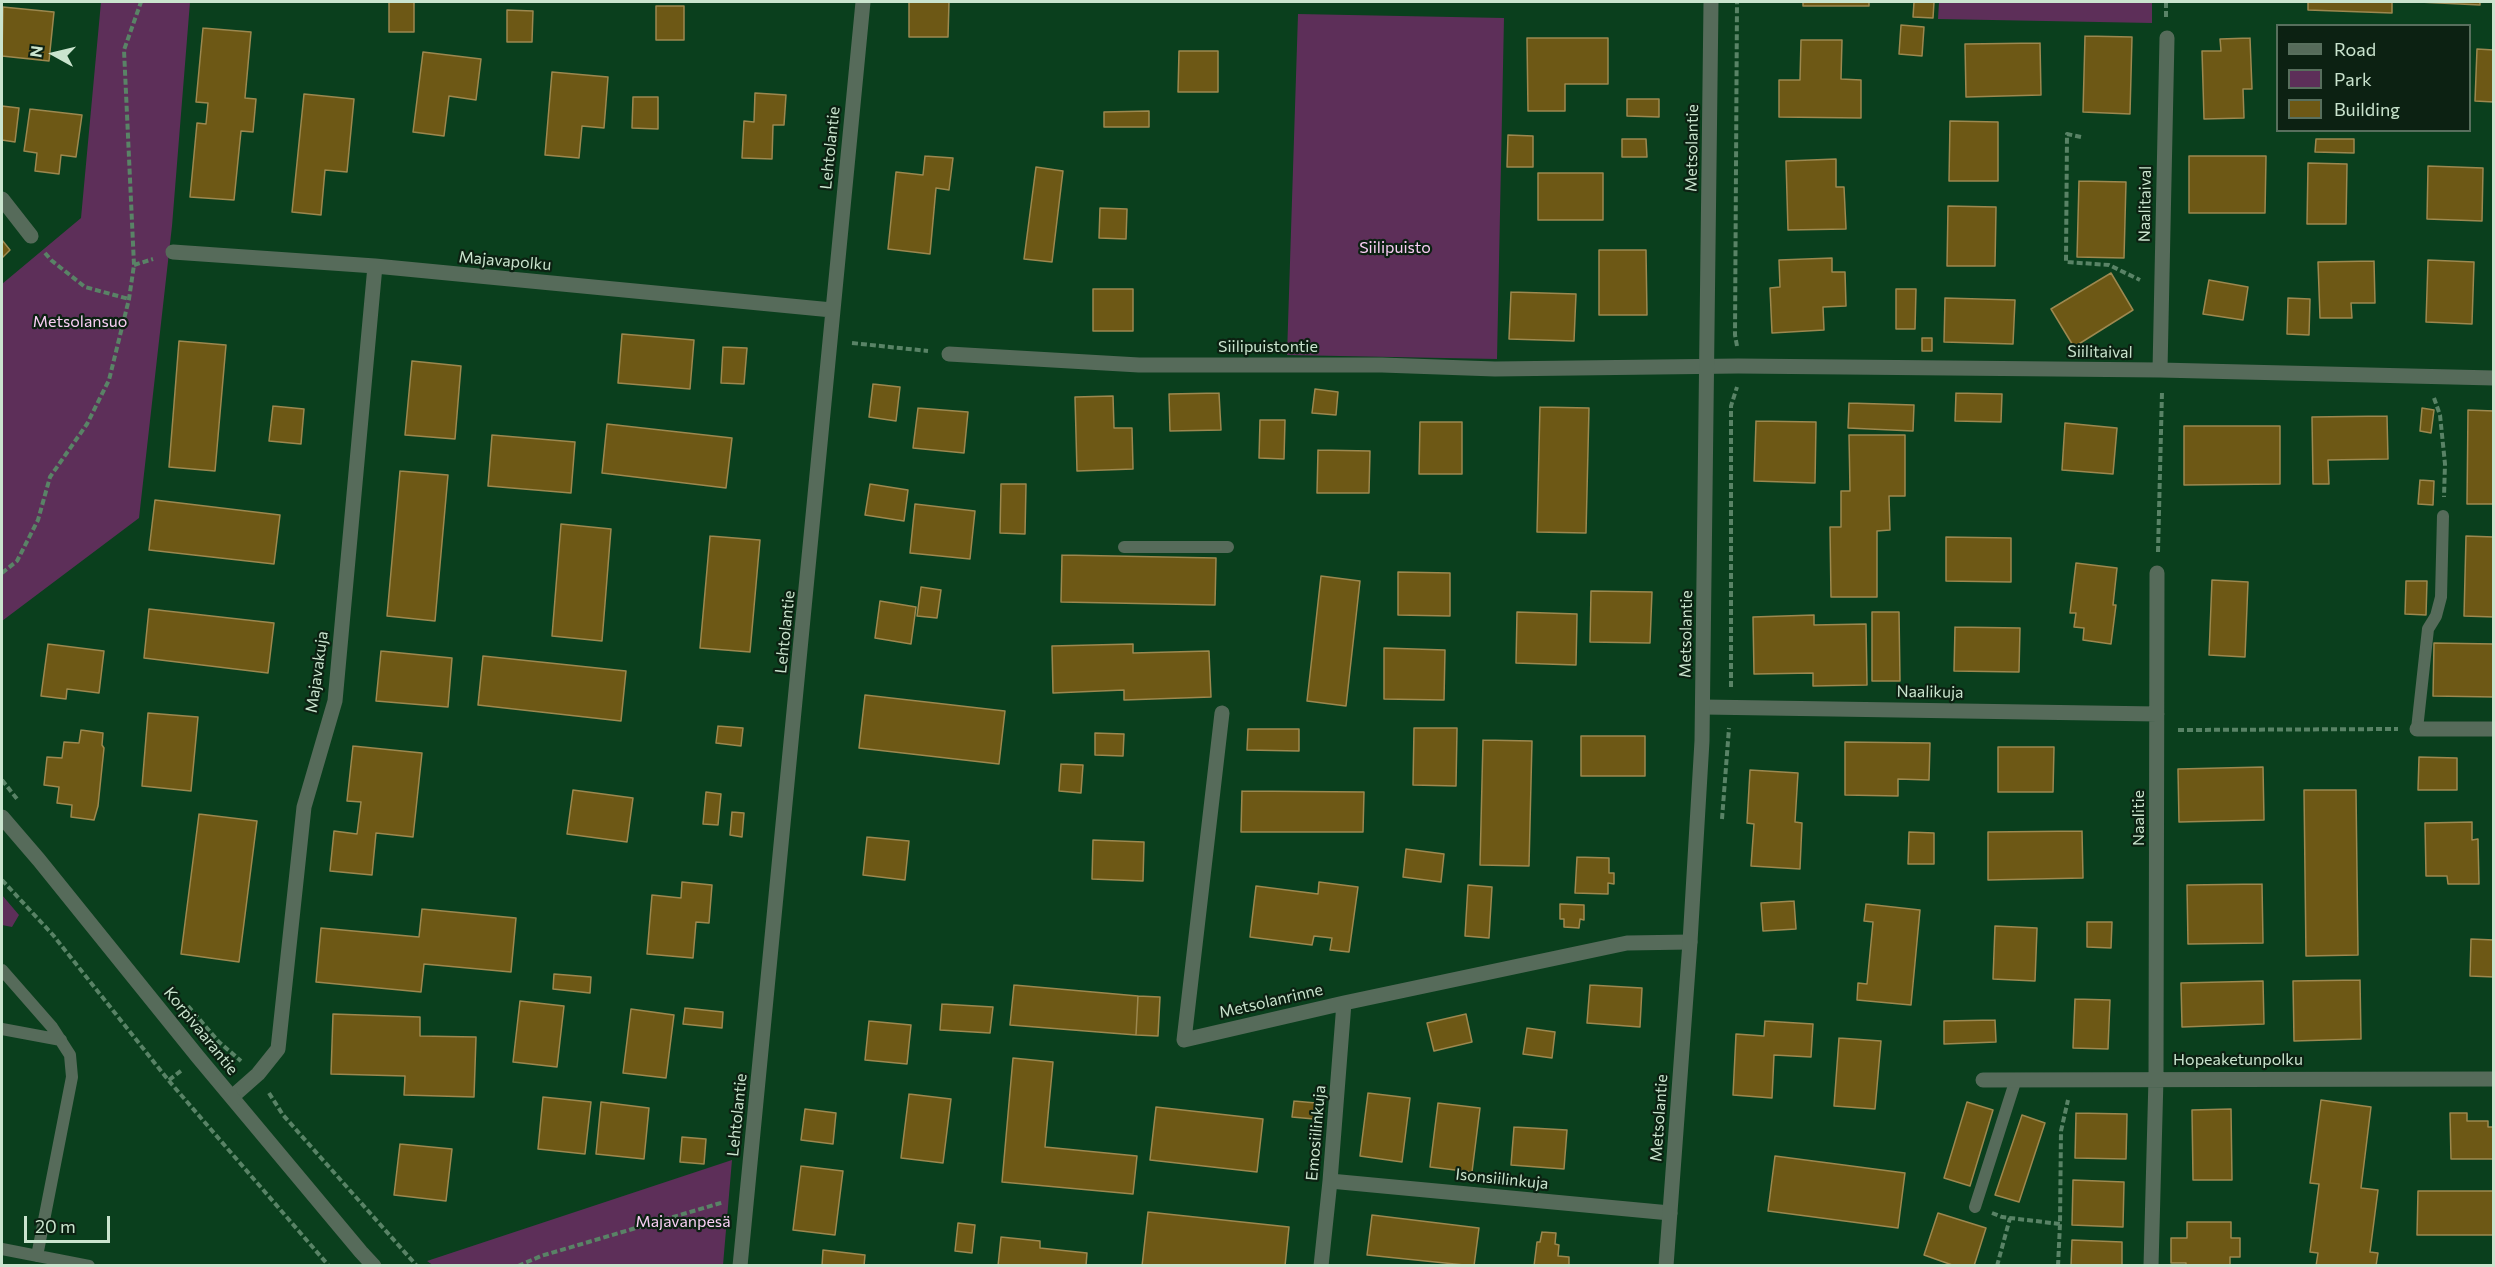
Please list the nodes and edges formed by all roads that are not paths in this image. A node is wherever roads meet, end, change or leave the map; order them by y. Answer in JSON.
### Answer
{"nodes":[{"id":1,"x":863,"y":2,"type":"edge"},
{"id":2,"x":1711,"y":2,"type":"edge"},
{"id":3,"x":2167,"y":38,"type":"dead end"},
{"id":4,"x":2,"y":199,"type":"edge"},
{"id":5,"x":31,"y":236,"type":"road end"},
{"id":6,"x":173,"y":252,"type":"dead end"},
{"id":7,"x":375,"y":266,"type":"junction"},
{"id":8,"x":832,"y":310,"type":"junction"},
{"id":9,"x":949,"y":354,"type":"road end"},
{"id":10,"x":1707,"y":367,"type":"junction"},
{"id":11,"x":2160,"y":370,"type":"junction"},
{"id":12,"x":2493,"y":378,"type":"edge"},
{"id":13,"x":2443,"y":516,"type":"road end"},
{"id":14,"x":1124,"y":547,"type":"dead end"},
{"id":15,"x":1228,"y":547,"type":"dead end"},
{"id":16,"x":2157,"y":573,"type":"road end"},
{"id":17,"x":1703,"y":707,"type":"junction"},
{"id":18,"x":1222,"y":713,"type":"dead end"},
{"id":19,"x":2157,"y":714,"type":"junction"},
{"id":20,"x":2417,"y":729,"type":"joint"},
{"id":21,"x":2493,"y":729,"type":"edge"},
{"id":22,"x":2,"y":817,"type":"edge"},
{"id":23,"x":1690,"y":942,"type":"junction"},
{"id":24,"x":2,"y":970,"type":"edge"},
{"id":25,"x":1344,"y":1003,"type":"junction"},
{"id":26,"x":2,"y":1029,"type":"edge"},
{"id":27,"x":61,"y":1040,"type":"junction"},
{"id":28,"x":2156,"y":1078,"type":"junction"},
{"id":29,"x":2493,"y":1079,"type":"edge"},
{"id":30,"x":1983,"y":1080,"type":"dead end"},
{"id":31,"x":2016,"y":1080,"type":"junction"},
{"id":32,"x":232,"y":1097,"type":"junction"},
{"id":33,"x":1330,"y":1180,"type":"junction"},
{"id":34,"x":1975,"y":1207,"type":"road end"},
{"id":35,"x":1670,"y":1213,"type":"junction"},
{"id":36,"x":2,"y":1249,"type":"edge"},
{"id":37,"x":37,"y":1256,"type":"junction"},
{"id":38,"x":89,"y":1266,"type":"edge"},
{"id":39,"x":374,"y":1266,"type":"edge"},
{"id":40,"x":740,"y":1266,"type":"edge"},
{"id":41,"x":1321,"y":1266,"type":"edge"},
{"id":42,"x":1666,"y":1266,"type":"edge"},
{"id":43,"x":2151,"y":1266,"type":"edge"}],
"edges":[{"from":1,"to":8,"type":"street","name":"Lehtolantie"},
{"from":2,"to":10,"type":"street","name":"Metsolantie"},
{"from":3,"to":11,"type":"street","name":"Naalitaival"},
{"from":4,"to":5,"type":"street"},
{"from":6,"to":7,"type":"street","name":"Majavapolku"},
{"from":7,"to":8,"type":"street","name":"Majavapolku"},
{"from":7,"to":32,"type":"street","name":"Majavakuja"},
{"from":8,"to":40,"type":"street","name":"Lehtolantie"},
{"from":9,"to":10,"type":"street","name":"Siilipuistontie"},
{"from":10,"to":11,"type":"street","name":"Siilitaival"},
{"from":10,"to":17,"type":"street","name":"Metsolantie"},
{"from":11,"to":12,"type":"street","name":"Siilitaival"},
{"from":13,"to":20,"type":"lane"},
{"from":14,"to":15,"type":"lane"},
{"from":16,"to":19,"type":"street","name":"Naalitie"},
{"from":17,"to":19,"type":"street","name":"Naalikuja"},
{"from":17,"to":23,"type":"street","name":"Metsolantie"},
{"from":18,"to":25,"type":"street","name":"Metsolanrinne"},
{"from":19,"to":28,"type":"street","name":"Naalitie"},
{"from":20,"to":21,"type":"street"},
{"from":22,"to":32,"type":"street","name":"Korpivaarantie"},
{"from":23,"to":25,"type":"street","name":"Metsolanrinne"},
{"from":23,"to":35,"type":"street","name":"Metsolantie"},
{"from":24,"to":27,"type":"lane"},
{"from":25,"to":33,"type":"street","name":"Emosiilinkuja"},
{"from":26,"to":27,"type":"lane"},
{"from":27,"to":37,"type":"lane"},
{"from":28,"to":29,"type":"street","name":"Hopeaketunpolku"},
{"from":28,"to":31,"type":"street","name":"Hopeaketunpolku"},
{"from":28,"to":43,"type":"street","name":"Naalitie"},
{"from":30,"to":31,"type":"street","name":"Hopeaketunpolku"},
{"from":31,"to":34,"type":"lane"},
{"from":32,"to":39,"type":"street","name":"Korpivaarantie"},
{"from":33,"to":35,"type":"street","name":"Isonsiilinkuja"},
{"from":33,"to":41,"type":"street","name":"Emosiilinkuja"},
{"from":35,"to":42,"type":"street","name":"Metsolantie"},
{"from":36,"to":37,"type":"lane"},
{"from":37,"to":38,"type":"lane"}]}
